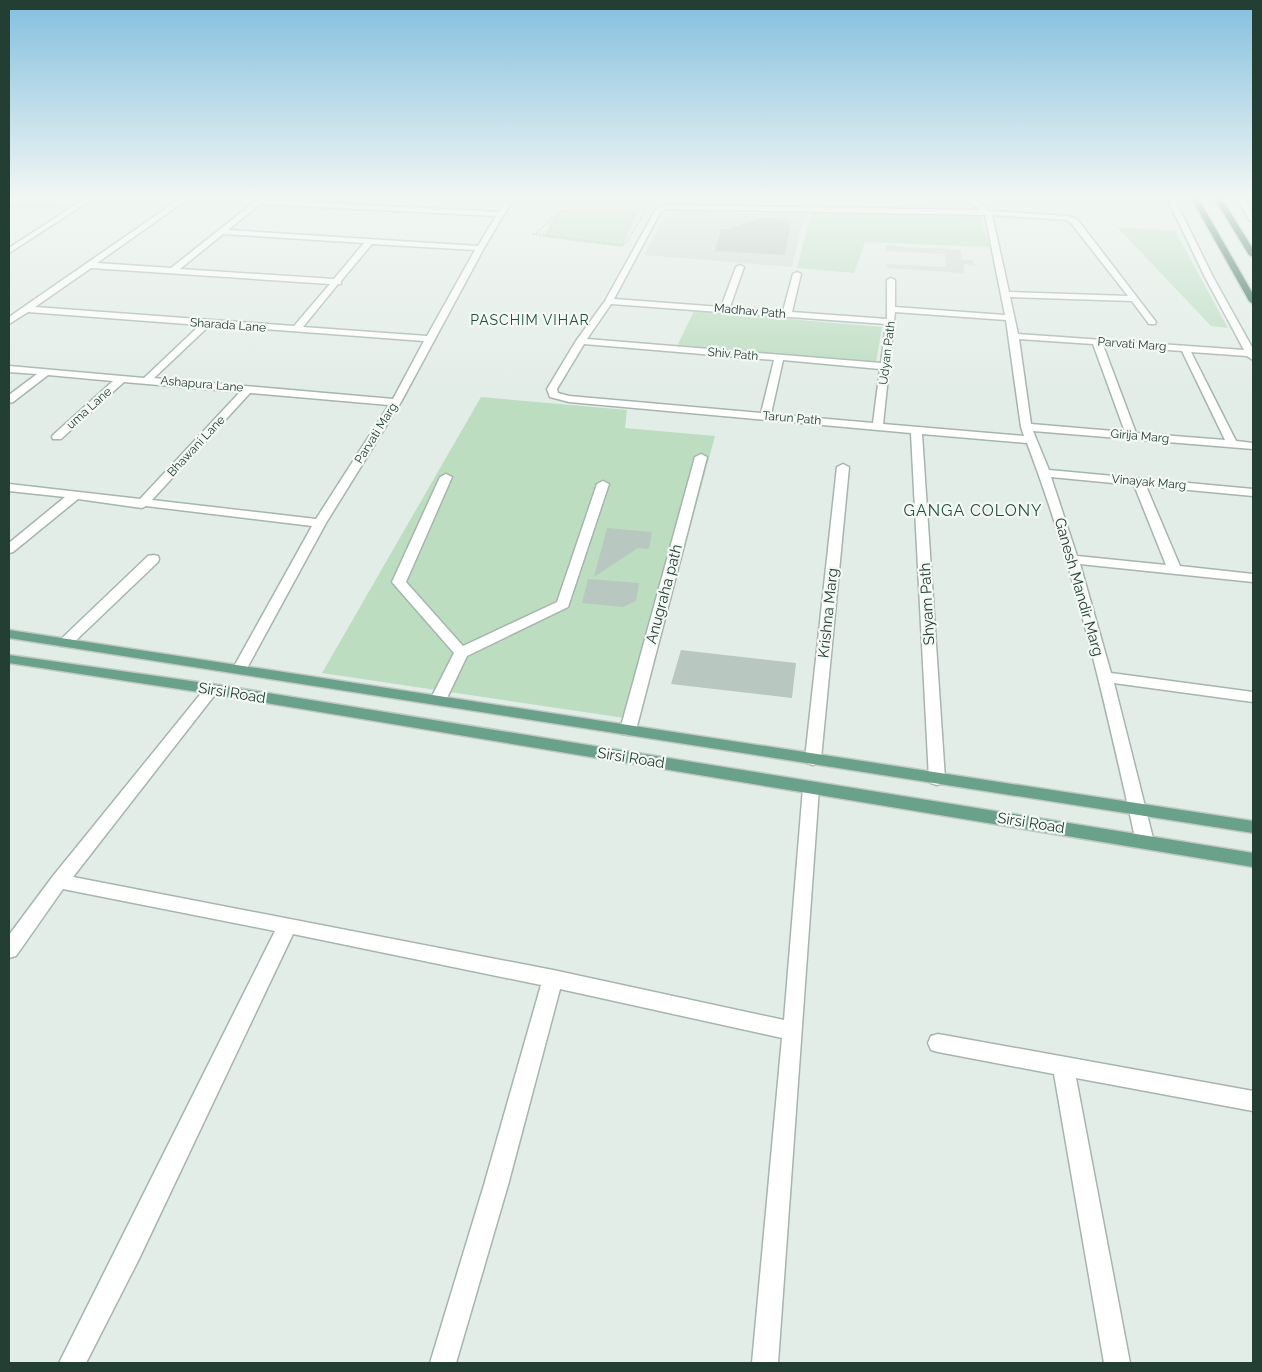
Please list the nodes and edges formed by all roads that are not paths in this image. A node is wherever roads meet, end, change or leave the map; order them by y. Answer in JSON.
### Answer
{"nodes":[{"id":1,"x":96,"y":260,"type":"edge"},
{"id":2,"x":186,"y":260,"type":"edge"},
{"id":3,"x":355,"y":260,"type":"edge"},
{"id":4,"x":473,"y":260,"type":"edge"},
{"id":5,"x":631,"y":260,"type":"edge"},
{"id":6,"x":998,"y":260,"type":"edge"},
{"id":7,"x":1104,"y":260,"type":"edge"},
{"id":8,"x":1201,"y":260,"type":"edge"},
{"id":9,"x":1230,"y":260,"type":"edge"},
{"id":10,"x":89,"y":265,"type":"junction"},
{"id":11,"x":740,"y":268,"type":"dead end"},
{"id":12,"x":174,"y":270,"type":"junction"},
{"id":13,"x":797,"y":274,"type":"dead end"},
{"id":14,"x":891,"y":280,"type":"dead end"},
{"id":15,"x":338,"y":282,"type":"junction"},
{"id":16,"x":1005,"y":294,"type":"junction"},
{"id":17,"x":1134,"y":299,"type":"junction"},
{"id":18,"x":609,"y":301,"type":"junction"},
{"id":19,"x":1253,"y":301,"type":"edge"},
{"id":20,"x":27,"y":309,"type":"junction"},
{"id":21,"x":725,"y":309,"type":"junction"},
{"id":22,"x":892,"y":310,"type":"junction"},
{"id":23,"x":787,"y":314,"type":"junction"},
{"id":24,"x":1010,"y":318,"type":"junction"},
{"id":25,"x":9,"y":321,"type":"edge"},
{"id":26,"x":891,"y":322,"type":"junction"},
{"id":27,"x":1152,"y":322,"type":"dead end"},
{"id":28,"x":207,"y":324,"type":"junction"},
{"id":29,"x":296,"y":330,"type":"junction"},
{"id":30,"x":1014,"y":336,"type":"junction"},
{"id":31,"x":429,"y":339,"type":"junction"},
{"id":32,"x":581,"y":341,"type":"junction"},
{"id":33,"x":1097,"y":342,"type":"junction"},
{"id":34,"x":1185,"y":348,"type":"junction"},
{"id":35,"x":1252,"y":355,"type":"edge"},
{"id":36,"x":779,"y":357,"type":"junction"},
{"id":37,"x":885,"y":366,"type":"junction"},
{"id":38,"x":9,"y":369,"type":"edge"},
{"id":39,"x":46,"y":372,"type":"junction"},
{"id":40,"x":122,"y":378,"type":"junction"},
{"id":41,"x":147,"y":380,"type":"junction"},
{"id":42,"x":249,"y":388,"type":"junction"},
{"id":43,"x":9,"y":400,"type":"edge"},
{"id":44,"x":396,"y":402,"type":"junction"},
{"id":45,"x":766,"y":415,"type":"junction"},
{"id":46,"x":878,"y":425,"type":"junction"},
{"id":47,"x":1026,"y":426,"type":"junction"},
{"id":48,"x":916,"y":429,"type":"junction"},
{"id":49,"x":1132,"y":436,"type":"junction"},
{"id":50,"x":57,"y":437,"type":"dead end"},
{"id":51,"x":1030,"y":440,"type":"junction"},
{"id":52,"x":1232,"y":444,"type":"junction"},
{"id":53,"x":1253,"y":446,"type":"edge"},
{"id":54,"x":701,"y":457,"type":"dead end"},
{"id":55,"x":843,"y":467,"type":"dead end"},
{"id":56,"x":1044,"y":473,"type":"junction"},
{"id":57,"x":446,"y":477,"type":"dead end"},
{"id":58,"x":1138,"y":481,"type":"junction"},
{"id":59,"x":603,"y":484,"type":"dead end"},
{"id":60,"x":9,"y":487,"type":"edge"},
{"id":61,"x":1253,"y":492,"type":"edge"},
{"id":62,"x":74,"y":496,"type":"junction"},
{"id":63,"x":142,"y":504,"type":"junction"},
{"id":64,"x":320,"y":523,"type":"junction"},
{"id":65,"x":9,"y":549,"type":"edge"},
{"id":66,"x":153,"y":559,"type":"dead end"},
{"id":67,"x":1071,"y":559,"type":"junction"},
{"id":68,"x":1175,"y":570,"type":"junction"},
{"id":69,"x":1253,"y":578,"type":"edge"},
{"id":70,"x":9,"y":634,"type":"edge"},
{"id":71,"x":65,"y":643,"type":"junction"},
{"id":72,"x":461,"y":653,"type":"junction"},
{"id":73,"x":9,"y":659,"type":"edge"},
{"id":74,"x":239,"y":670,"type":"junction"},
{"id":75,"x":1105,"y":676,"type":"junction"},
{"id":76,"x":212,"y":689,"type":"junction"},
{"id":77,"x":1253,"y":696,"type":"edge"},
{"id":78,"x":438,"y":700,"type":"junction"},
{"id":79,"x":628,"y":730,"type":"junction"},
{"id":80,"x":813,"y":760,"type":"junction"},
{"id":81,"x":938,"y":779,"type":"junction"},
{"id":82,"x":811,"y":788,"type":"junction"},
{"id":83,"x":1136,"y":810,"type":"junction"},
{"id":84,"x":1253,"y":827,"type":"edge"},
{"id":85,"x":1144,"y":842,"type":"junction"},
{"id":86,"x":1253,"y":860,"type":"edge"},
{"id":87,"x":59,"y":881,"type":"junction"},
{"id":88,"x":288,"y":926,"type":"junction"},
{"id":89,"x":9,"y":950,"type":"edge"},
{"id":90,"x":553,"y":978,"type":"junction"},
{"id":91,"x":793,"y":1031,"type":"junction"},
{"id":92,"x":938,"y":1042,"type":"dead end"},
{"id":93,"x":1063,"y":1066,"type":"junction"},
{"id":94,"x":1253,"y":1101,"type":"edge"},
{"id":95,"x":72,"y":1363,"type":"edge"},
{"id":96,"x":442,"y":1363,"type":"edge"},
{"id":97,"x":766,"y":1363,"type":"edge"},
{"id":98,"x":1117,"y":1363,"type":"edge"}],
"edges":[{"from":1,"to":10,"type":"street"},
{"from":2,"to":12,"type":"street"},
{"from":3,"to":15,"type":"street"},
{"from":4,"to":31,"type":"street","name":"Parvati Marg"},
{"from":5,"to":18,"type":"street"},
{"from":6,"to":16,"type":"street","name":"Ganesh Mandir Marg"},
{"from":7,"to":17,"type":"street"},
{"from":8,"to":35,"type":"street"},
{"from":9,"to":19,"type":"highway"},
{"from":10,"to":12,"type":"street"},
{"from":10,"to":20,"type":"street"},
{"from":11,"to":21,"type":"street"},
{"from":12,"to":15,"type":"street"},
{"from":13,"to":23,"type":"street"},
{"from":14,"to":22,"type":"street","name":"Udyan Path"},
{"from":15,"to":29,"type":"street"},
{"from":16,"to":17,"type":"street"},
{"from":16,"to":24,"type":"street","name":"Ganesh Mandir Marg"},
{"from":17,"to":27,"type":"street"},
{"from":18,"to":21,"type":"street","name":"Madhav Path"},
{"from":18,"to":32,"type":"street"},
{"from":20,"to":25,"type":"street"},
{"from":20,"to":28,"type":"street","name":"Sharada Lane"},
{"from":21,"to":23,"type":"street","name":"Madhav Path"},
{"from":22,"to":24,"type":"street"},
{"from":22,"to":26,"type":"street","name":"Udyan Path"},
{"from":23,"to":26,"type":"street","name":"Madhav Path"},
{"from":24,"to":30,"type":"street","name":"Ganesh Mandir Marg"},
{"from":26,"to":37,"type":"street","name":"Udyan Path"},
{"from":28,"to":29,"type":"street","name":"Sharada Lane"},
{"from":28,"to":41,"type":"street"},
{"from":29,"to":31,"type":"street","name":"Sharada Lane"},
{"from":30,"to":33,"type":"street","name":"Parvati Marg"},
{"from":30,"to":47,"type":"street","name":"Ganesh Mandir Marg"},
{"from":31,"to":44,"type":"street","name":"Parvati Marg"},
{"from":32,"to":36,"type":"street","name":"Shiv Path"},
{"from":32,"to":45,"type":"street","name":"Tarun Path"},
{"from":33,"to":34,"type":"street","name":"Parvati Marg"},
{"from":33,"to":49,"type":"street"},
{"from":34,"to":35,"type":"street","name":"Parvati Marg"},
{"from":34,"to":52,"type":"street"},
{"from":36,"to":37,"type":"street","name":"Shiv Path"},
{"from":36,"to":45,"type":"street"},
{"from":37,"to":46,"type":"street","name":"Udyan Path"},
{"from":38,"to":39,"type":"street","name":"Ashapura Lane"},
{"from":39,"to":40,"type":"street","name":"Ashapura Lane"},
{"from":39,"to":43,"type":"street"},
{"from":40,"to":41,"type":"street","name":"Ashapura Lane"},
{"from":40,"to":50,"type":"street","name":"uma Lane"},
{"from":41,"to":42,"type":"street","name":"Ashapura Lane"},
{"from":42,"to":44,"type":"street","name":"Ashapura Lane"},
{"from":42,"to":63,"type":"street","name":"Bhawani Lane"},
{"from":44,"to":64,"type":"street","name":"Parvati Marg"},
{"from":45,"to":46,"type":"street","name":"Tarun Path"},
{"from":46,"to":48,"type":"street","name":"Tarun Path"},
{"from":47,"to":49,"type":"street","name":"Girija Marg"},
{"from":47,"to":51,"type":"street","name":"Ganesh Mandir Marg"},
{"from":48,"to":51,"type":"street","name":"Tarun Path"},
{"from":48,"to":81,"type":"street","name":"Shyam Path"},
{"from":49,"to":52,"type":"street","name":"Girija Marg"},
{"from":51,"to":56,"type":"street","name":"Ganesh Mandir Marg"},
{"from":52,"to":53,"type":"street","name":"Girija Marg"},
{"from":54,"to":79,"type":"street","name":"Anugraha path"},
{"from":55,"to":80,"type":"street","name":"Krishna Marg"},
{"from":56,"to":58,"type":"street","name":"Vinayak Marg"},
{"from":56,"to":67,"type":"street","name":"Ganesh Mandir Marg"},
{"from":57,"to":72,"type":"street"},
{"from":58,"to":61,"type":"street","name":"Vinayak Marg"},
{"from":58,"to":68,"type":"street"},
{"from":59,"to":72,"type":"street"},
{"from":60,"to":62,"type":"street"},
{"from":62,"to":63,"type":"street"},
{"from":62,"to":65,"type":"street"},
{"from":63,"to":64,"type":"street"},
{"from":64,"to":74,"type":"street","name":"Parvati Marg"},
{"from":66,"to":71,"type":"street"},
{"from":67,"to":68,"type":"street"},
{"from":67,"to":75,"type":"street","name":"Ganesh Mandir Marg"},
{"from":68,"to":69,"type":"street"},
{"from":70,"to":71,"type":"main road","name":"Sirsi Road"},
{"from":71,"to":74,"type":"main road","name":"Sirsi Road"},
{"from":72,"to":78,"type":"street"},
{"from":73,"to":76,"type":"main road","name":"Sirsi Road"},
{"from":74,"to":78,"type":"main road","name":"Sirsi Road"},
{"from":75,"to":77,"type":"street"},
{"from":75,"to":83,"type":"street","name":"Ganesh Mandir Marg"},
{"from":76,"to":82,"type":"main road","name":"Sirsi Road"},
{"from":76,"to":87,"type":"street"},
{"from":78,"to":79,"type":"main road","name":"Sirsi Road"},
{"from":79,"to":80,"type":"main road","name":"Sirsi Road"},
{"from":80,"to":81,"type":"main road","name":"Sirsi Road"},
{"from":81,"to":83,"type":"main road","name":"Sirsi Road"},
{"from":82,"to":85,"type":"main road","name":"Sirsi Road"},
{"from":82,"to":91,"type":"street"},
{"from":83,"to":84,"type":"main road","name":"Sirsi Road"},
{"from":83,"to":85,"type":"street","name":"Ganesh Mandir Marg"},
{"from":85,"to":86,"type":"main road","name":"Sirsi Road"},
{"from":87,"to":88,"type":"street"},
{"from":87,"to":89,"type":"street"},
{"from":88,"to":90,"type":"street"},
{"from":88,"to":95,"type":"street"},
{"from":90,"to":91,"type":"street"},
{"from":90,"to":96,"type":"street"},
{"from":91,"to":97,"type":"street"},
{"from":92,"to":93,"type":"street"},
{"from":93,"to":94,"type":"street"},
{"from":93,"to":98,"type":"street"}]}
